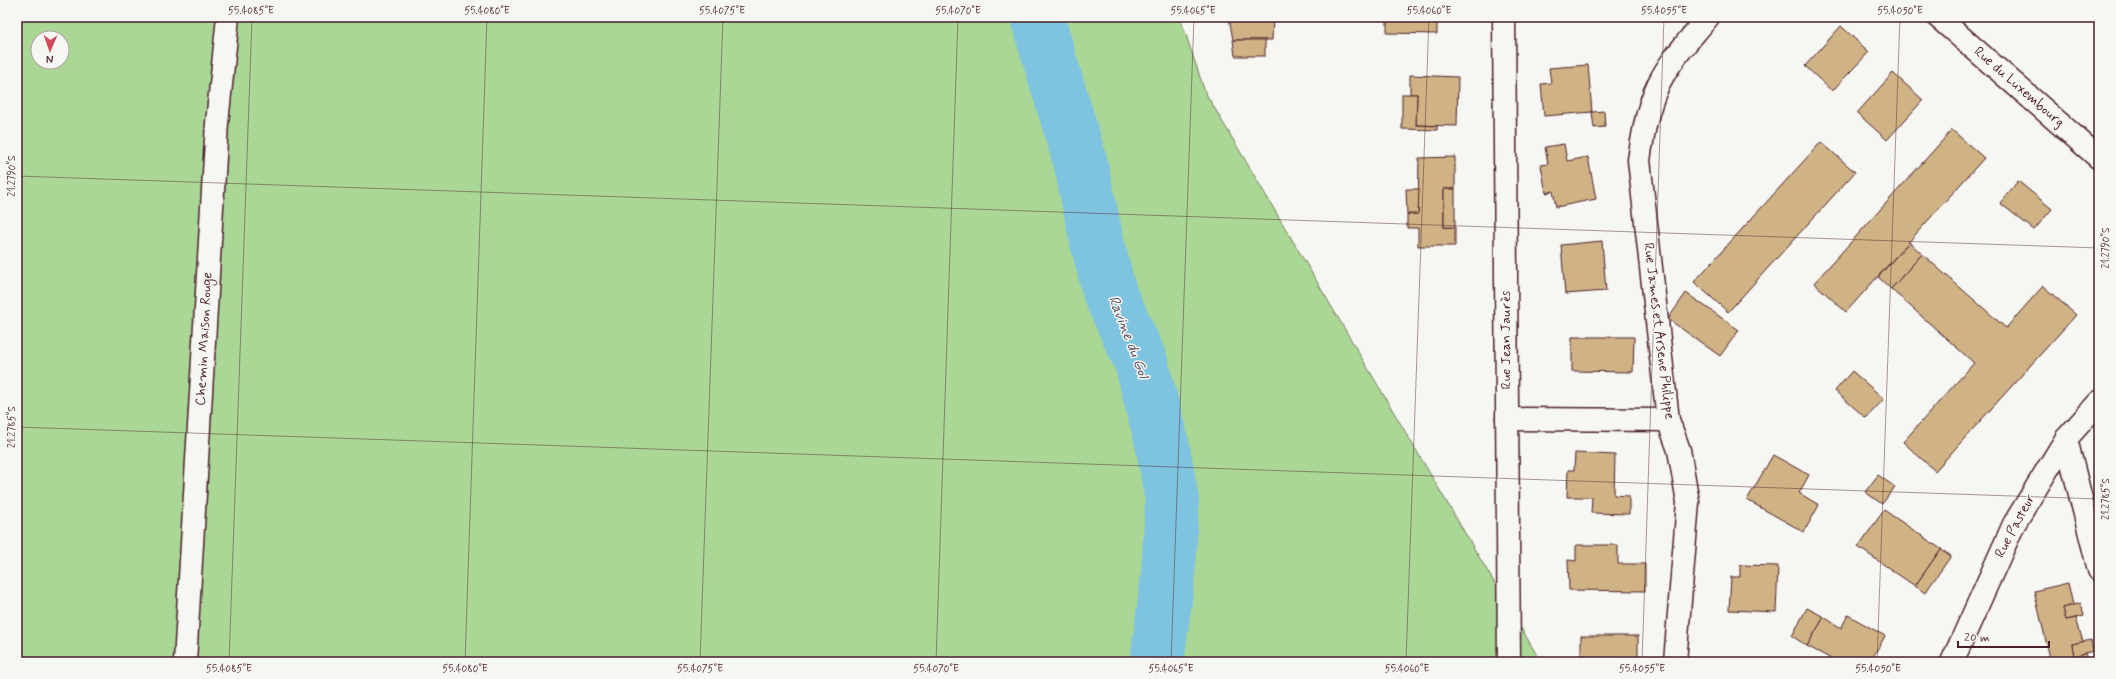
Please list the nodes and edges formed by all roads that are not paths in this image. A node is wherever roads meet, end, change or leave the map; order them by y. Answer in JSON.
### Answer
{"nodes":[{"id":1,"x":228,"y":17,"type":"edge"},
{"id":2,"x":1504,"y":17,"type":"edge"},
{"id":3,"x":1708,"y":17,"type":"edge"},
{"id":4,"x":1939,"y":17,"type":"edge"},
{"id":5,"x":2099,"y":158,"type":"edge"},
{"id":6,"x":2099,"y":402,"type":"edge"},
{"id":7,"x":1507,"y":420,"type":"junction"},
{"id":8,"x":1668,"y":420,"type":"junction"},
{"id":9,"x":2066,"y":439,"type":"junction"},
{"id":10,"x":2099,"y":570,"type":"edge"},
{"id":11,"x":185,"y":662,"type":"edge"},
{"id":12,"x":1509,"y":662,"type":"edge"},
{"id":13,"x":1675,"y":662,"type":"edge"},
{"id":14,"x":1952,"y":662,"type":"edge"}],
"edges":[{"from":1,"to":11,"type":"street","name":"Chemin Maison Rouge"},
{"from":2,"to":7,"type":"street","name":"Rue Jean Jaurès"},
{"from":3,"to":8,"type":"street","name":"Rue James et Arsene Philippe"},
{"from":4,"to":5,"type":"street","name":"Rue du Luxembourg"},
{"from":6,"to":9,"type":"street","name":"Rue Pasteur"},
{"from":7,"to":8,"type":"street"},
{"from":7,"to":12,"type":"street","name":"Rue Jean Jaurès"},
{"from":8,"to":13,"type":"street","name":"Rue James et Arsene Philippe"},
{"from":9,"to":10,"type":"street"},
{"from":9,"to":14,"type":"street","name":"Rue Pasteur"}]}
